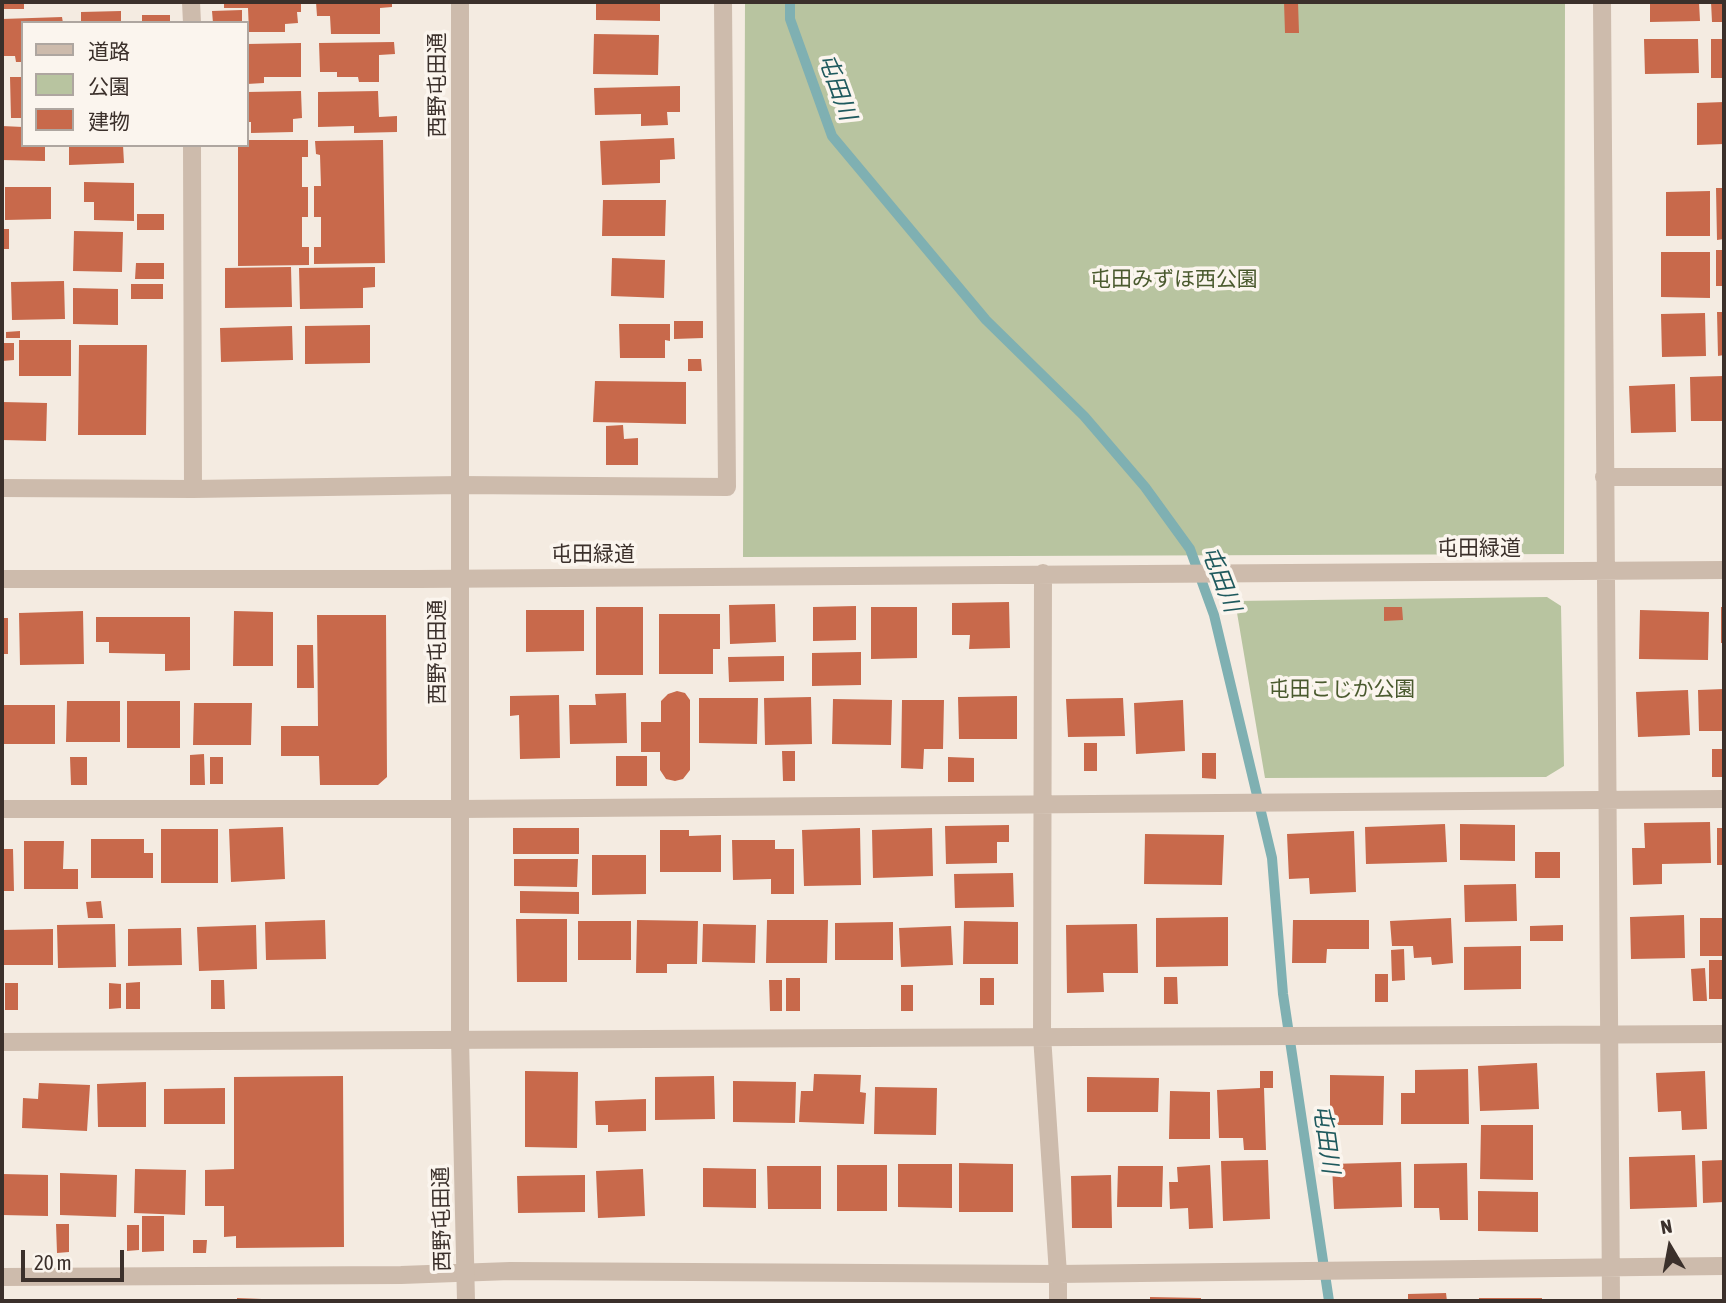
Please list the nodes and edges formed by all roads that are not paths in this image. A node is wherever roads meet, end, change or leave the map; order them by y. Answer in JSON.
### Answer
{"nodes":[{"id":1,"x":191,"y":2,"type":"edge"},
{"id":2,"x":460,"y":2,"type":"edge"},
{"id":3,"x":723,"y":2,"type":"edge"},
{"id":4,"x":1602,"y":2,"type":"edge"},
{"id":5,"x":191,"y":21,"type":"edge"},
{"id":6,"x":192,"y":147,"type":"edge"},
{"id":7,"x":1604,"y":477,"type":"junction"},
{"id":8,"x":1724,"y":477,"type":"edge"},
{"id":9,"x":460,"y":485,"type":"junction"},
{"id":10,"x":2,"y":488,"type":"edge"},
{"id":11,"x":193,"y":488,"type":"junction"},
{"id":12,"x":1724,"y":569,"type":"edge"},
{"id":13,"x":1605,"y":570,"type":"junction"},
{"id":14,"x":1043,"y":573,"type":"junction"},
{"id":15,"x":2,"y":579,"type":"edge"},
{"id":16,"x":460,"y":579,"type":"junction"},
{"id":17,"x":1724,"y":799,"type":"edge"},
{"id":18,"x":1609,"y":801,"type":"junction"},
{"id":19,"x":1043,"y":804,"type":"junction"},
{"id":20,"x":460,"y":809,"type":"junction"},
{"id":21,"x":2,"y":810,"type":"edge"},
{"id":22,"x":1724,"y":1034,"type":"edge"},
{"id":23,"x":1609,"y":1035,"type":"junction"},
{"id":24,"x":1042,"y":1036,"type":"junction"},
{"id":25,"x":460,"y":1039,"type":"junction"},
{"id":26,"x":2,"y":1042,"type":"edge"},
{"id":27,"x":1724,"y":1266,"type":"edge"},
{"id":28,"x":1611,"y":1268,"type":"junction"},
{"id":29,"x":466,"y":1272,"type":"junction"},
{"id":30,"x":1058,"y":1274,"type":"junction"},
{"id":31,"x":2,"y":1277,"type":"edge"},
{"id":32,"x":466,"y":1301,"type":"edge"},
{"id":33,"x":1058,"y":1301,"type":"edge"},
{"id":34,"x":1611,"y":1301,"type":"edge"}],
"edges":[{"from":1,"to":5,"type":"street"},
{"from":2,"to":9,"type":"street","name":"西野屯田通"},
{"from":3,"to":9,"type":"street"},
{"from":4,"to":7,"type":"street"},
{"from":6,"to":11,"type":"street"},
{"from":7,"to":8,"type":"street"},
{"from":7,"to":13,"type":"street"},
{"from":9,"to":11,"type":"street"},
{"from":9,"to":16,"type":"street","name":"西野屯田通"},
{"from":10,"to":11,"type":"street"},
{"from":12,"to":13,"type":"street","name":"屯田緑道"},
{"from":13,"to":14,"type":"street","name":"屯田緑道"},
{"from":13,"to":18,"type":"street"},
{"from":14,"to":16,"type":"street","name":"屯田緑道"},
{"from":14,"to":19,"type":"street"},
{"from":15,"to":16,"type":"street","name":"屯田緑道"},
{"from":16,"to":20,"type":"street","name":"西野屯田通"},
{"from":17,"to":18,"type":"street"},
{"from":18,"to":19,"type":"street"},
{"from":18,"to":23,"type":"street"},
{"from":19,"to":20,"type":"street"},
{"from":19,"to":24,"type":"street"},
{"from":20,"to":21,"type":"street"},
{"from":20,"to":25,"type":"street","name":"西野屯田通"},
{"from":22,"to":23,"type":"street"},
{"from":23,"to":24,"type":"street"},
{"from":23,"to":28,"type":"street"},
{"from":24,"to":25,"type":"street"},
{"from":24,"to":30,"type":"street"},
{"from":25,"to":26,"type":"street"},
{"from":25,"to":29,"type":"street","name":"西野屯田通"},
{"from":27,"to":28,"type":"street"},
{"from":28,"to":30,"type":"street"},
{"from":28,"to":34,"type":"street"},
{"from":29,"to":30,"type":"street"},
{"from":29,"to":31,"type":"street"},
{"from":29,"to":32,"type":"street","name":"西野屯田通"},
{"from":30,"to":33,"type":"street"}]}
